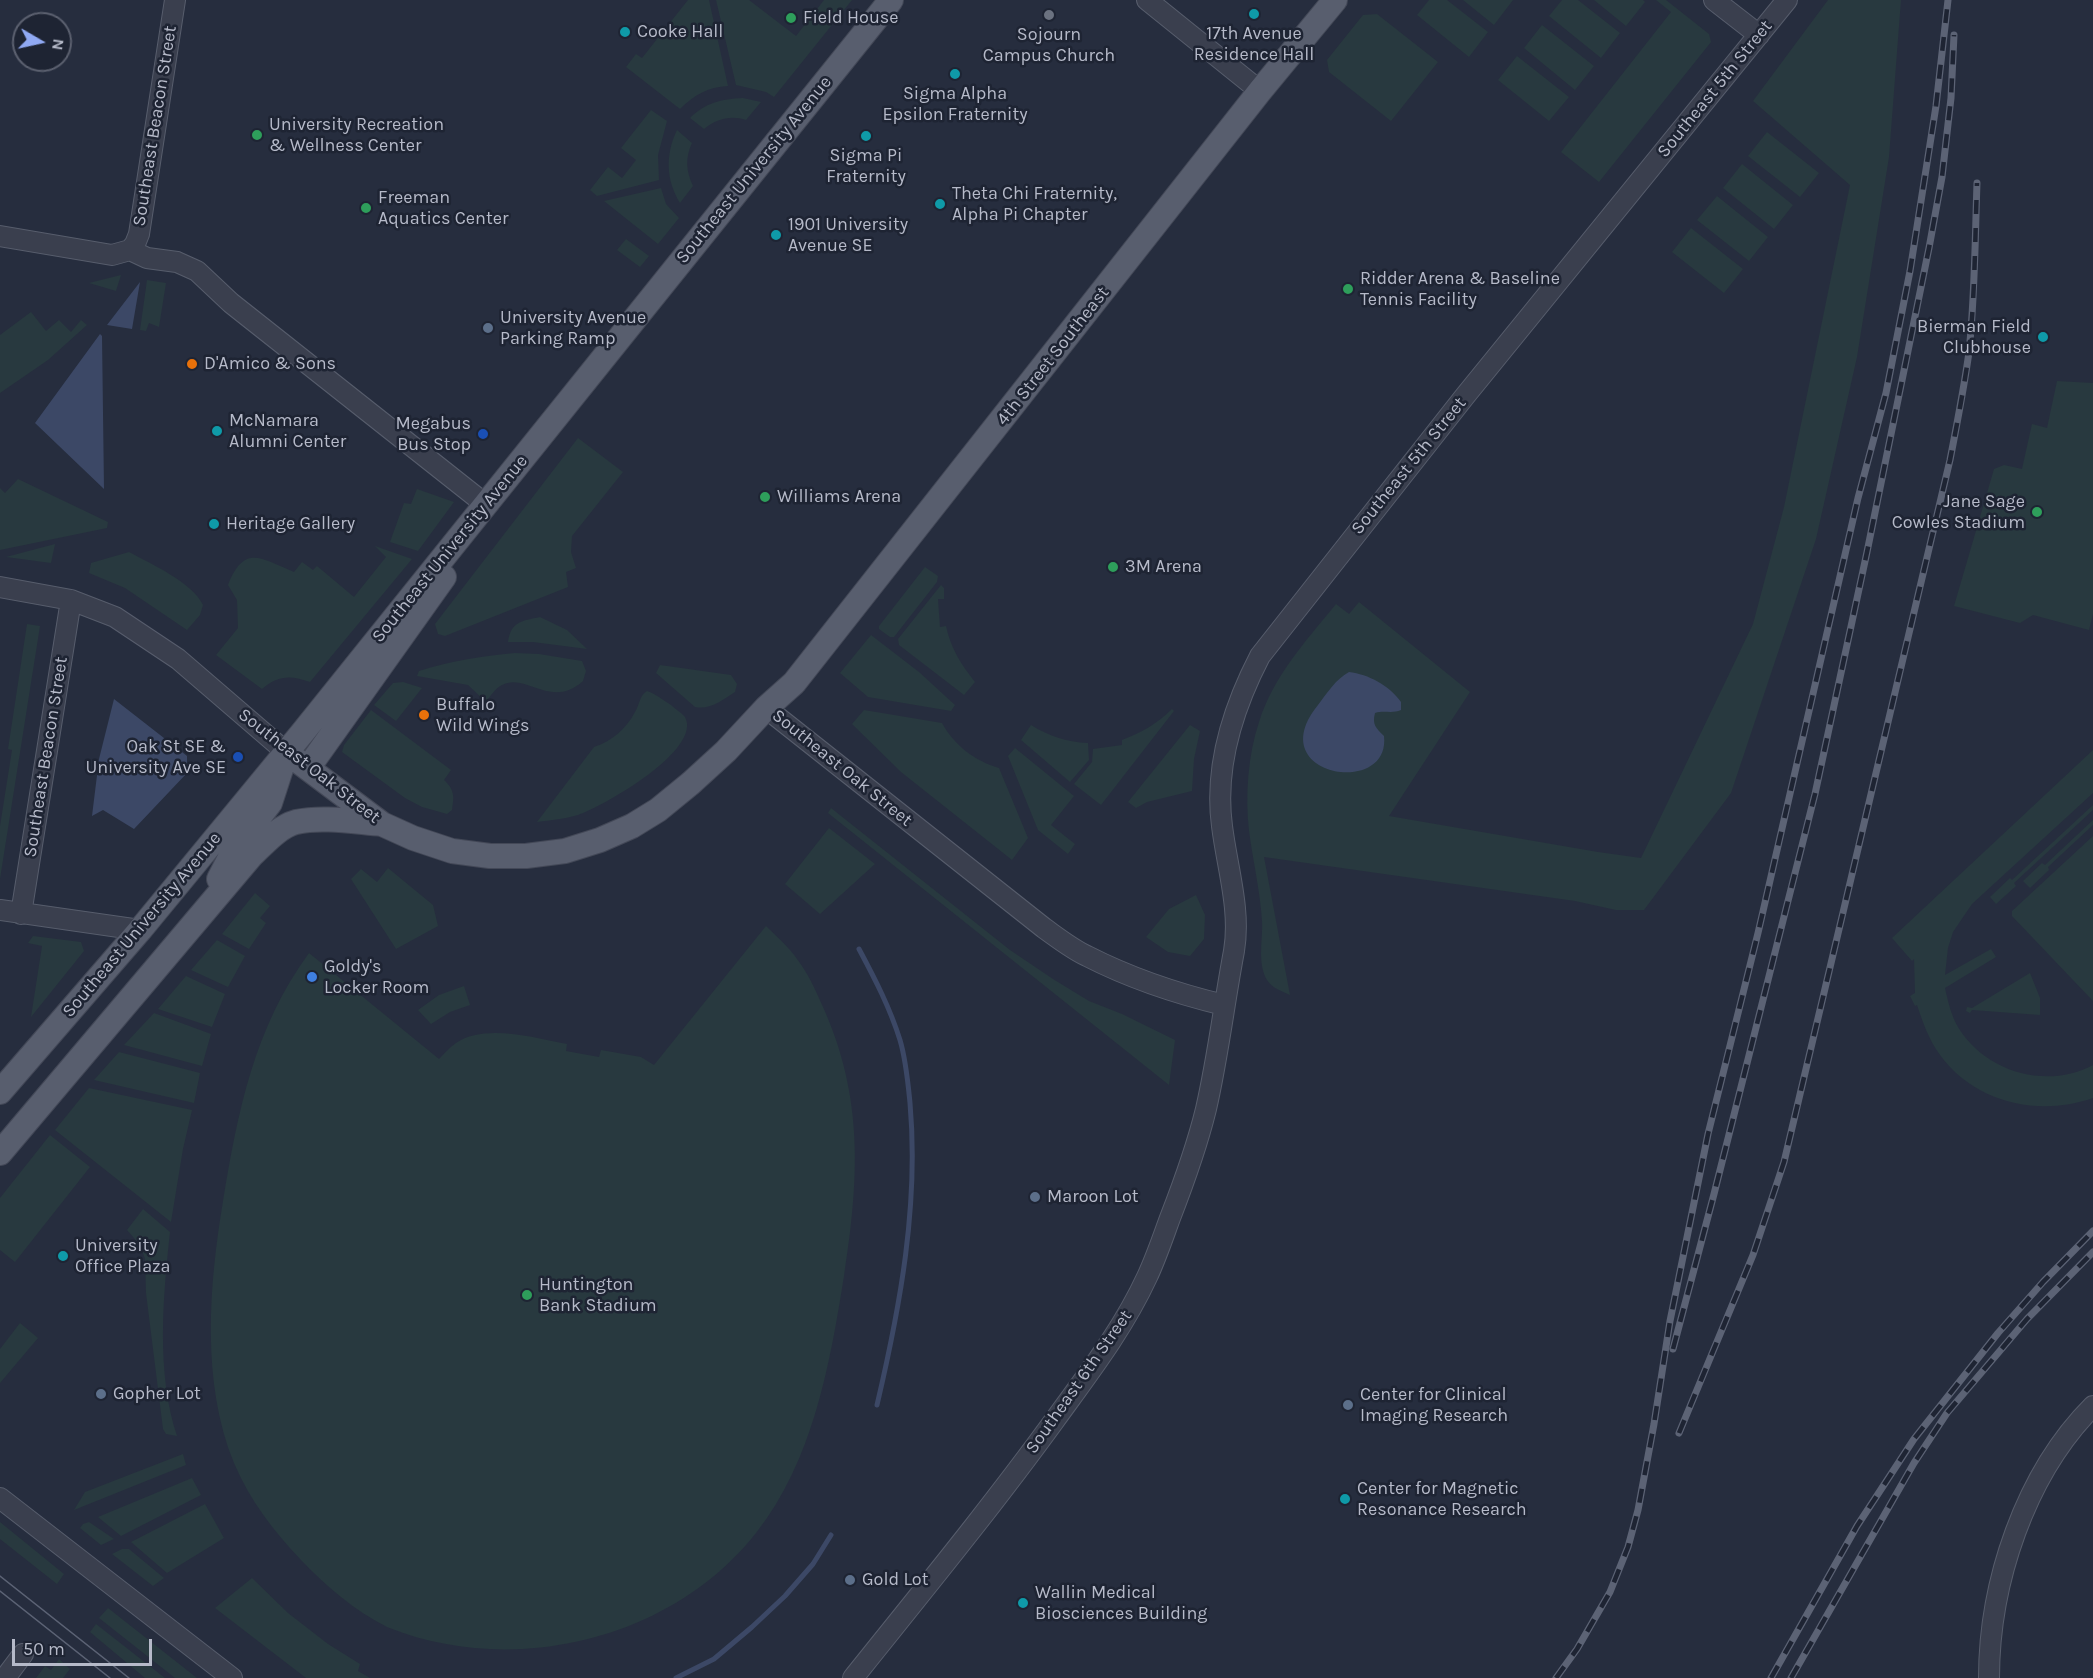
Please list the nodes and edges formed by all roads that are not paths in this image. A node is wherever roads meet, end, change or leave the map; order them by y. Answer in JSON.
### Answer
{"nodes":[{"id":1,"x":175,"y":0,"type":"edge"},
{"id":2,"x":891,"y":0,"type":"edge"},
{"id":3,"x":1147,"y":0,"type":"edge"},
{"id":4,"x":1335,"y":0,"type":"edge"},
{"id":5,"x":1714,"y":0,"type":"edge"},
{"id":6,"x":1787,"y":0,"type":"edge"},
{"id":7,"x":1759,"y":35,"type":"junction"},
{"id":8,"x":1260,"y":91,"type":"junction"},
{"id":9,"x":0,"y":236,"type":"edge"},
{"id":10,"x":130,"y":250,"type":"junction"},
{"id":11,"x":485,"y":504,"type":"junction"},
{"id":12,"x":0,"y":587,"type":"edge"},
{"id":13,"x":71,"y":600,"type":"junction"},
{"id":14,"x":766,"y":708,"type":"junction"},
{"id":15,"x":286,"y":752,"type":"junction"},
{"id":16,"x":308,"y":768,"type":"junction"},
{"id":17,"x":382,"y":824,"type":"junction"},
{"id":18,"x":0,"y":910,"type":"edge"},
{"id":19,"x":21,"y":914,"type":"junction"},
{"id":20,"x":194,"y":925,"type":"junction"},
{"id":21,"x":140,"y":930,"type":"junction"},
{"id":22,"x":1224,"y":1005,"type":"junction"},
{"id":23,"x":0,"y":1092,"type":"edge"},
{"id":24,"x":0,"y":1153,"type":"edge"},
{"id":25,"x":2093,"y":1406,"type":"edge"},
{"id":26,"x":0,"y":1498,"type":"edge"},
{"id":27,"x":23,"y":1654,"type":"dead end"},
{"id":28,"x":5,"y":1678,"type":"edge"},
{"id":29,"x":232,"y":1678,"type":"edge"},
{"id":30,"x":853,"y":1678,"type":"edge"},
{"id":31,"x":1989,"y":1678,"type":"edge"}],
"edges":[{"from":1,"to":10,"type":"street","name":"Southeast Beacon Street"},
{"from":2,"to":11,"type":"main road","name":"Southeast University Avenue"},
{"from":3,"to":8,"type":"street"},
{"from":4,"to":8,"type":"main road","name":"4th Street Southeast"},
{"from":5,"to":7,"type":"street"},
{"from":6,"to":7,"type":"street","name":"Southeast 5th Street"},
{"from":7,"to":22,"type":"street","name":"Southeast 5th Street"},
{"from":8,"to":14,"type":"main road","name":"4th Street Southeast"},
{"from":9,"to":10,"type":"street"},
{"from":10,"to":11,"type":"street"},
{"from":11,"to":15,"type":"main road","name":"Southeast University Avenue"},
{"from":11,"to":16,"type":"main road"},
{"from":12,"to":13,"type":"street","name":"Southeast Oak Street"},
{"from":13,"to":15,"type":"street","name":"Southeast Oak Street"},
{"from":13,"to":19,"type":"street","name":"Southeast Beacon Street"},
{"from":14,"to":17,"type":"main road","name":"Southeast Oak Street"},
{"from":14,"to":22,"type":"street","name":"Southeast Oak Street"},
{"from":15,"to":16,"type":"main road","name":"Southeast Oak Street"},
{"from":15,"to":20,"type":"main road"},
{"from":15,"to":21,"type":"main road","name":"Southeast University Avenue"},
{"from":16,"to":17,"type":"main road","name":"Southeast Oak Street"},
{"from":17,"to":20,"type":"main road"},
{"from":18,"to":19,"type":"street"},
{"from":19,"to":21,"type":"street"},
{"from":20,"to":24,"type":"main road"},
{"from":21,"to":23,"type":"main road","name":"Southeast University Avenue"},
{"from":22,"to":30,"type":"street","name":"Southeast 6th Street"},
{"from":25,"to":31,"type":"street"},
{"from":26,"to":29,"type":"street"},
{"from":27,"to":28,"type":"street"}]}
